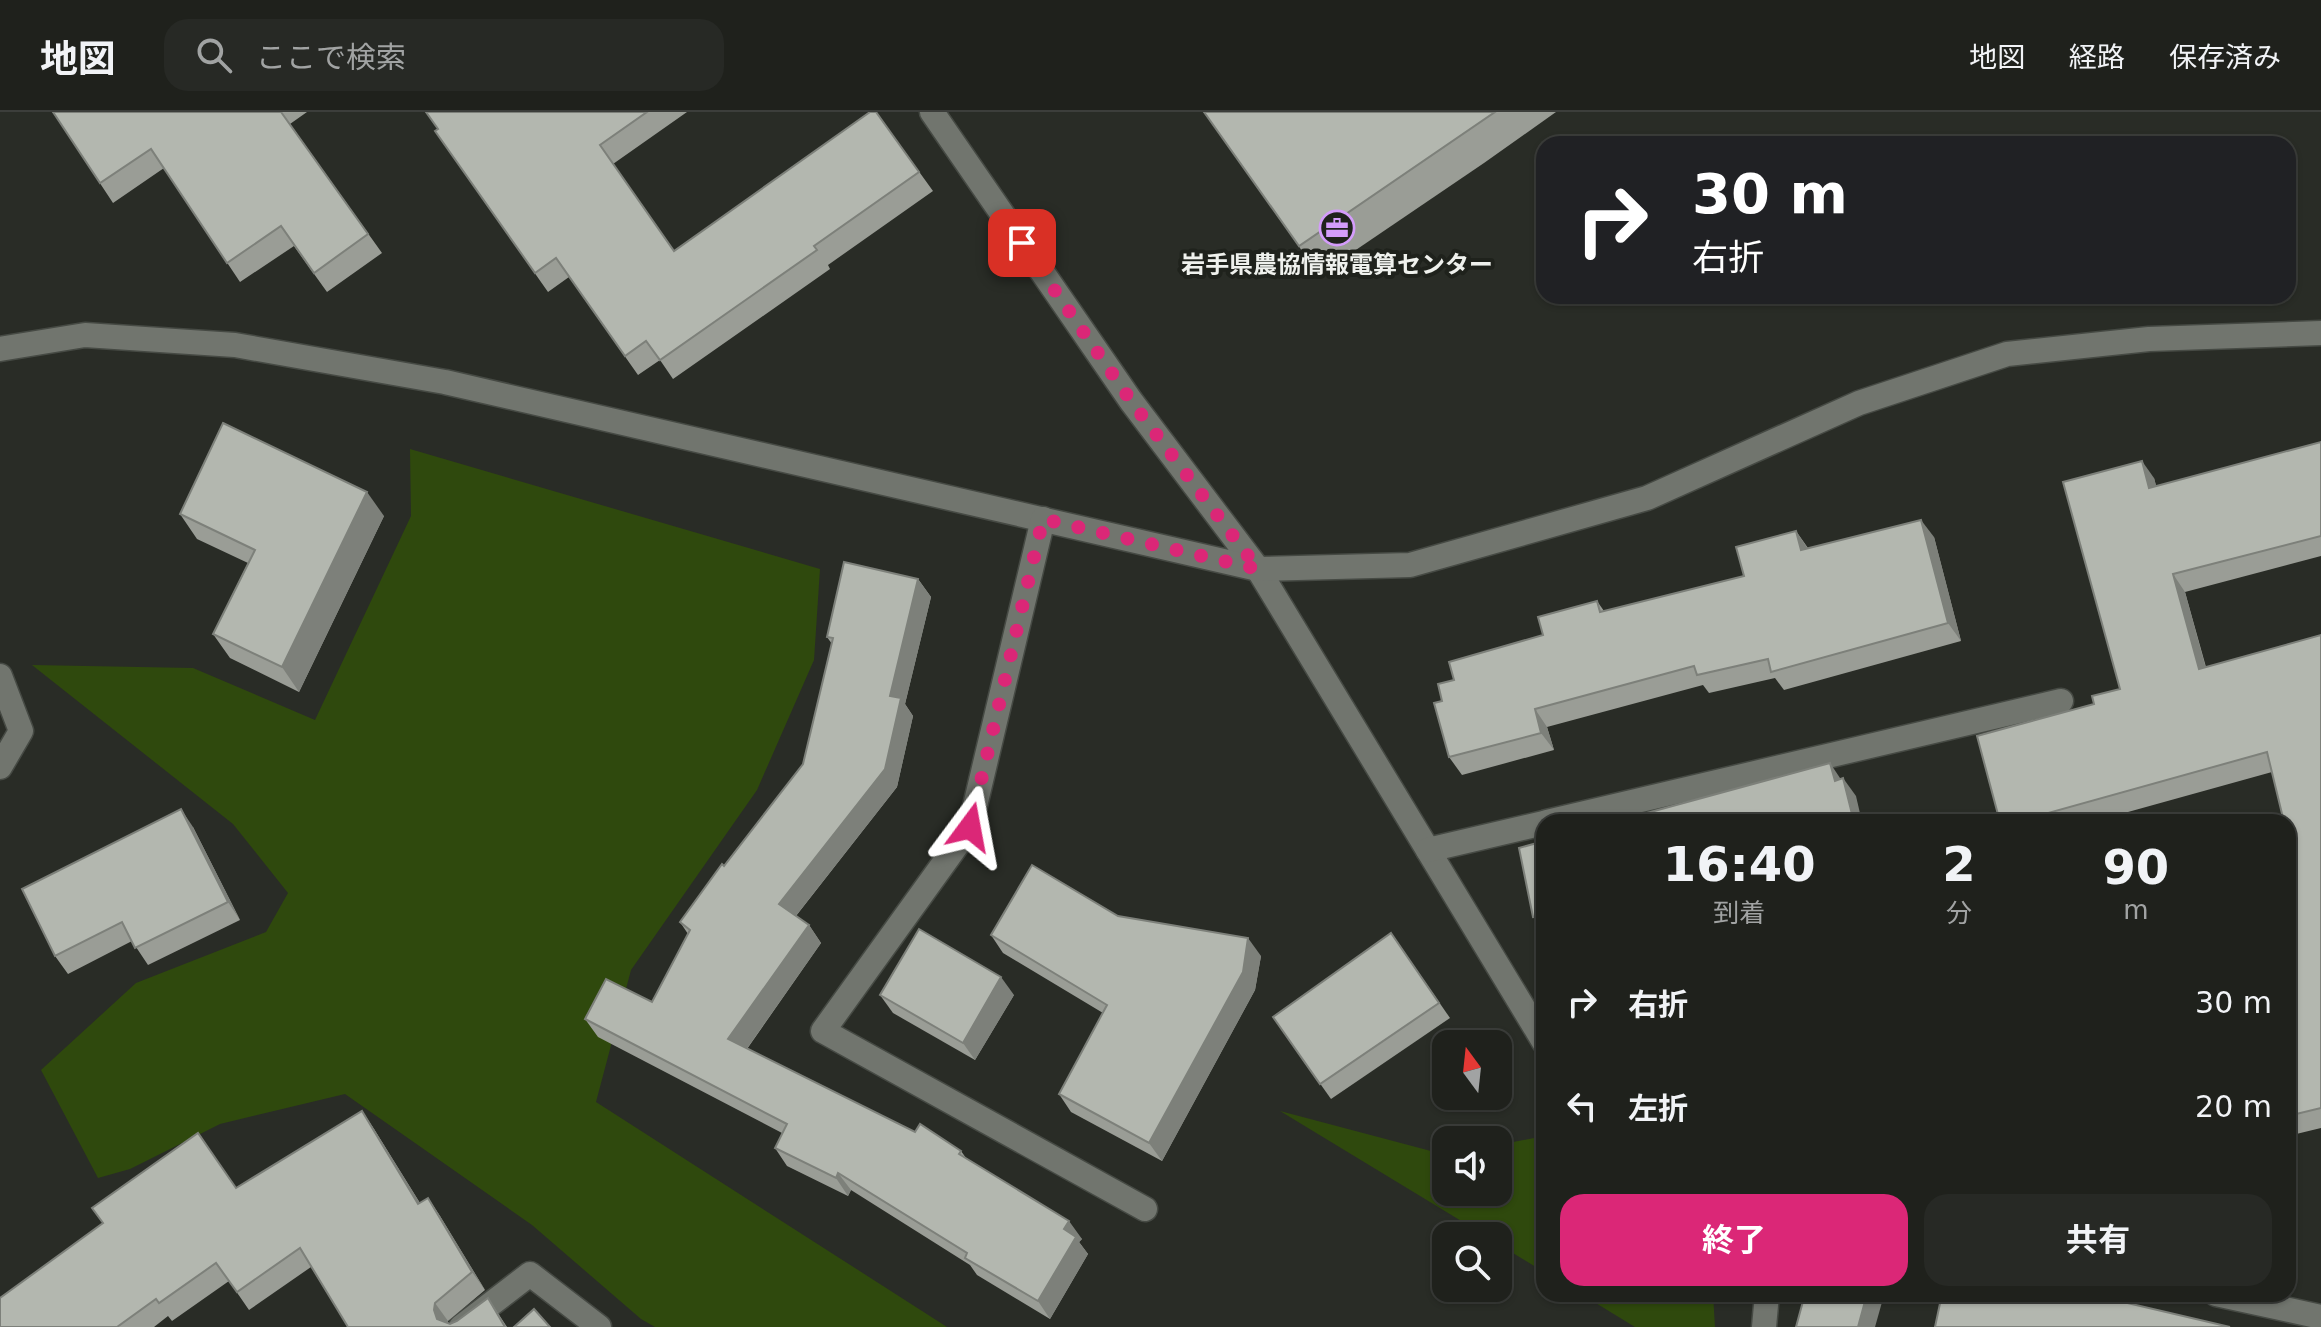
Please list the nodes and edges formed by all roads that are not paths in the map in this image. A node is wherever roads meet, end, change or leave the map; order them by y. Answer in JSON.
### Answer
{"nodes":[{"id":1,"x":932,"y":112,"type":"edge"},
{"id":2,"x":2321,"y":333,"type":"edge"},
{"id":3,"x":0,"y":349,"type":"edge"},
{"id":4,"x":1043,"y":519,"type":"junction"},
{"id":5,"x":1258,"y":569,"type":"junction"},
{"id":6,"x":0,"y":676,"type":"edge"},
{"id":7,"x":2061,"y":701,"type":"dead end"},
{"id":8,"x":0,"y":767,"type":"edge"},
{"id":9,"x":1580,"y":814,"type":"edge"},
{"id":10,"x":1536,"y":824,"type":"edge"},
{"id":11,"x":1428,"y":850,"type":"junction"},
{"id":12,"x":1536,"y":1029,"type":"edge"},
{"id":13,"x":1145,"y":1209,"type":"dead end"},
{"id":14,"x":1766,"y":1302,"type":"edge"},
{"id":15,"x":2253,"y":1302,"type":"edge"},
{"id":16,"x":2321,"y":1317,"type":"edge"},
{"id":17,"x":461,"y":1327,"type":"edge"},
{"id":18,"x":599,"y":1327,"type":"edge"},
{"id":19,"x":1764,"y":1327,"type":"edge"}],
"edges":[{"from":1,"to":5,"type":"street"},
{"from":2,"to":5,"type":"street"},
{"from":3,"to":4,"type":"street"},
{"from":4,"to":5,"type":"street"},
{"from":4,"to":13,"type":"street"},
{"from":5,"to":11,"type":"street"},
{"from":6,"to":8,"type":"street"},
{"from":7,"to":9,"type":"street"},
{"from":10,"to":11,"type":"street"},
{"from":11,"to":12,"type":"street"},
{"from":14,"to":19,"type":"street"},
{"from":15,"to":16,"type":"street"},
{"from":17,"to":18,"type":"street"}]}
